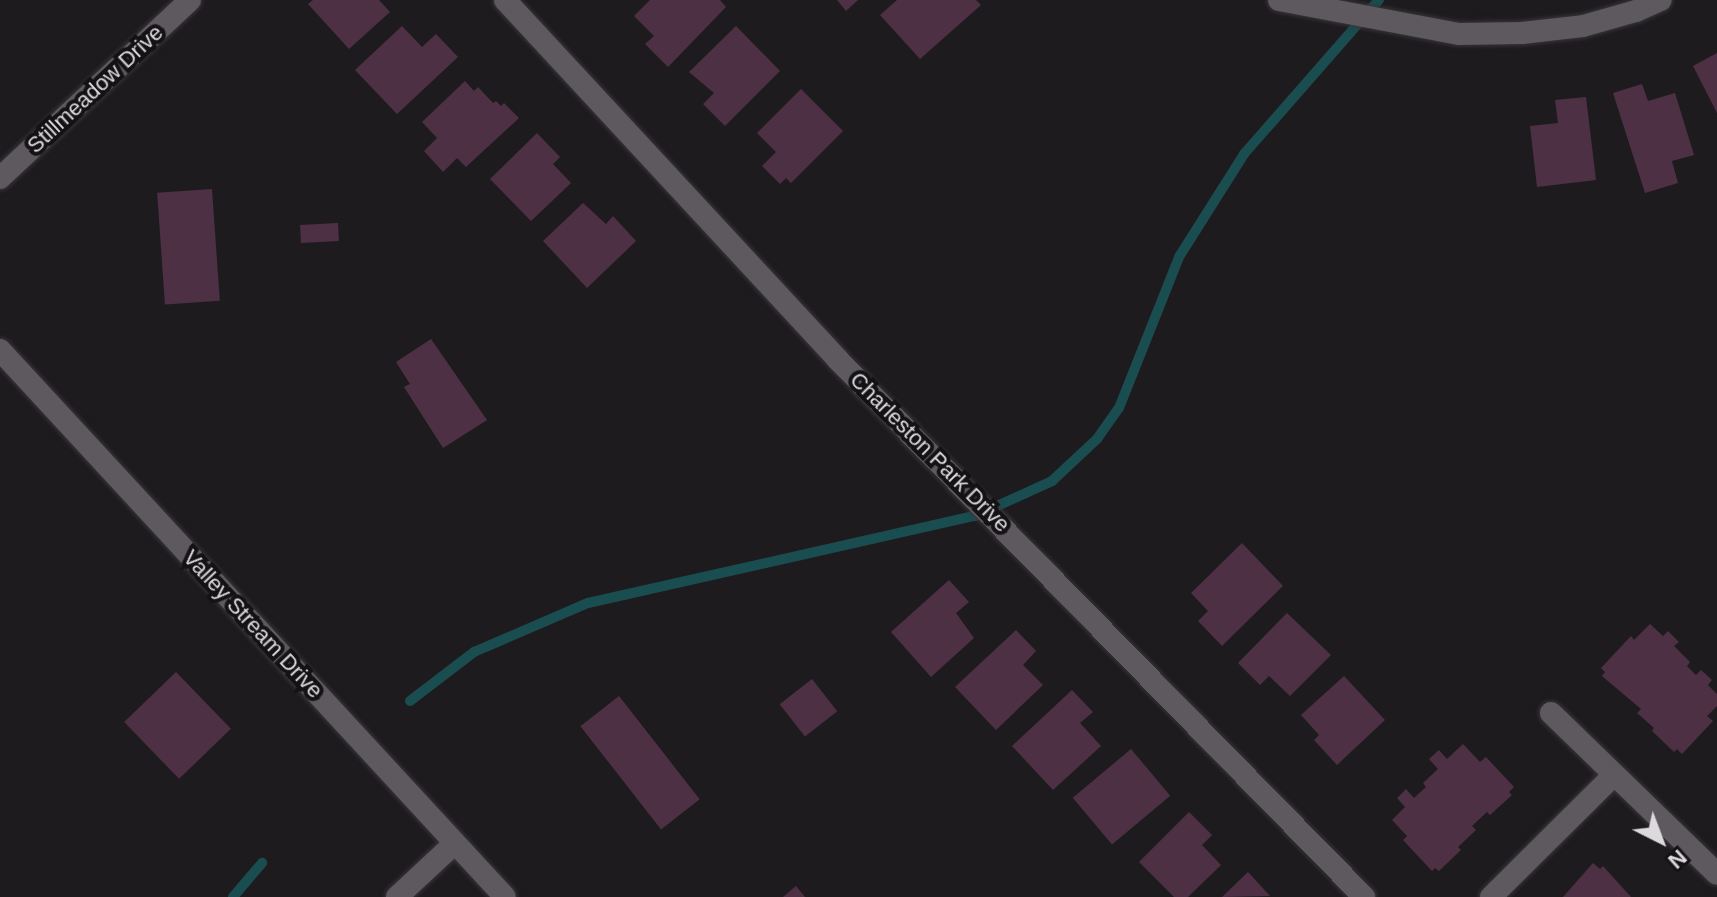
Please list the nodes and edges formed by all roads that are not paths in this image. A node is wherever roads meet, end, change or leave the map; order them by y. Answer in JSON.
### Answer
{"nodes":[{"id":1,"x":190,"y":0,"type":"edge"},
{"id":2,"x":1279,"y":0,"type":"edge"},
{"id":3,"x":1661,"y":0,"type":"edge"},
{"id":4,"x":517,"y":4,"type":"edge"},
{"id":5,"x":0,"y":178,"type":"edge"},
{"id":6,"x":0,"y":350,"type":"edge"},
{"id":7,"x":1551,"y":713,"type":"dead end"},
{"id":8,"x":1614,"y":775,"type":"junction"},
{"id":9,"x":455,"y":843,"type":"junction"},
{"id":10,"x":1717,"y":874,"type":"edge"},
{"id":11,"x":397,"y":897,"type":"edge"},
{"id":12,"x":505,"y":897,"type":"edge"},
{"id":13,"x":1364,"y":897,"type":"edge"},
{"id":14,"x":1491,"y":897,"type":"edge"}],
"edges":[{"from":1,"to":5,"type":"street","name":"Stillmeadow Drive"},
{"from":2,"to":3,"type":"street"},
{"from":4,"to":13,"type":"street","name":"Charleston Park Drive"},
{"from":6,"to":9,"type":"street","name":"Valley Stream Drive"},
{"from":7,"to":8,"type":"street"},
{"from":8,"to":10,"type":"street"},
{"from":8,"to":14,"type":"street"},
{"from":9,"to":11,"type":"street"},
{"from":9,"to":12,"type":"street","name":"Valley Stream Drive"}]}
